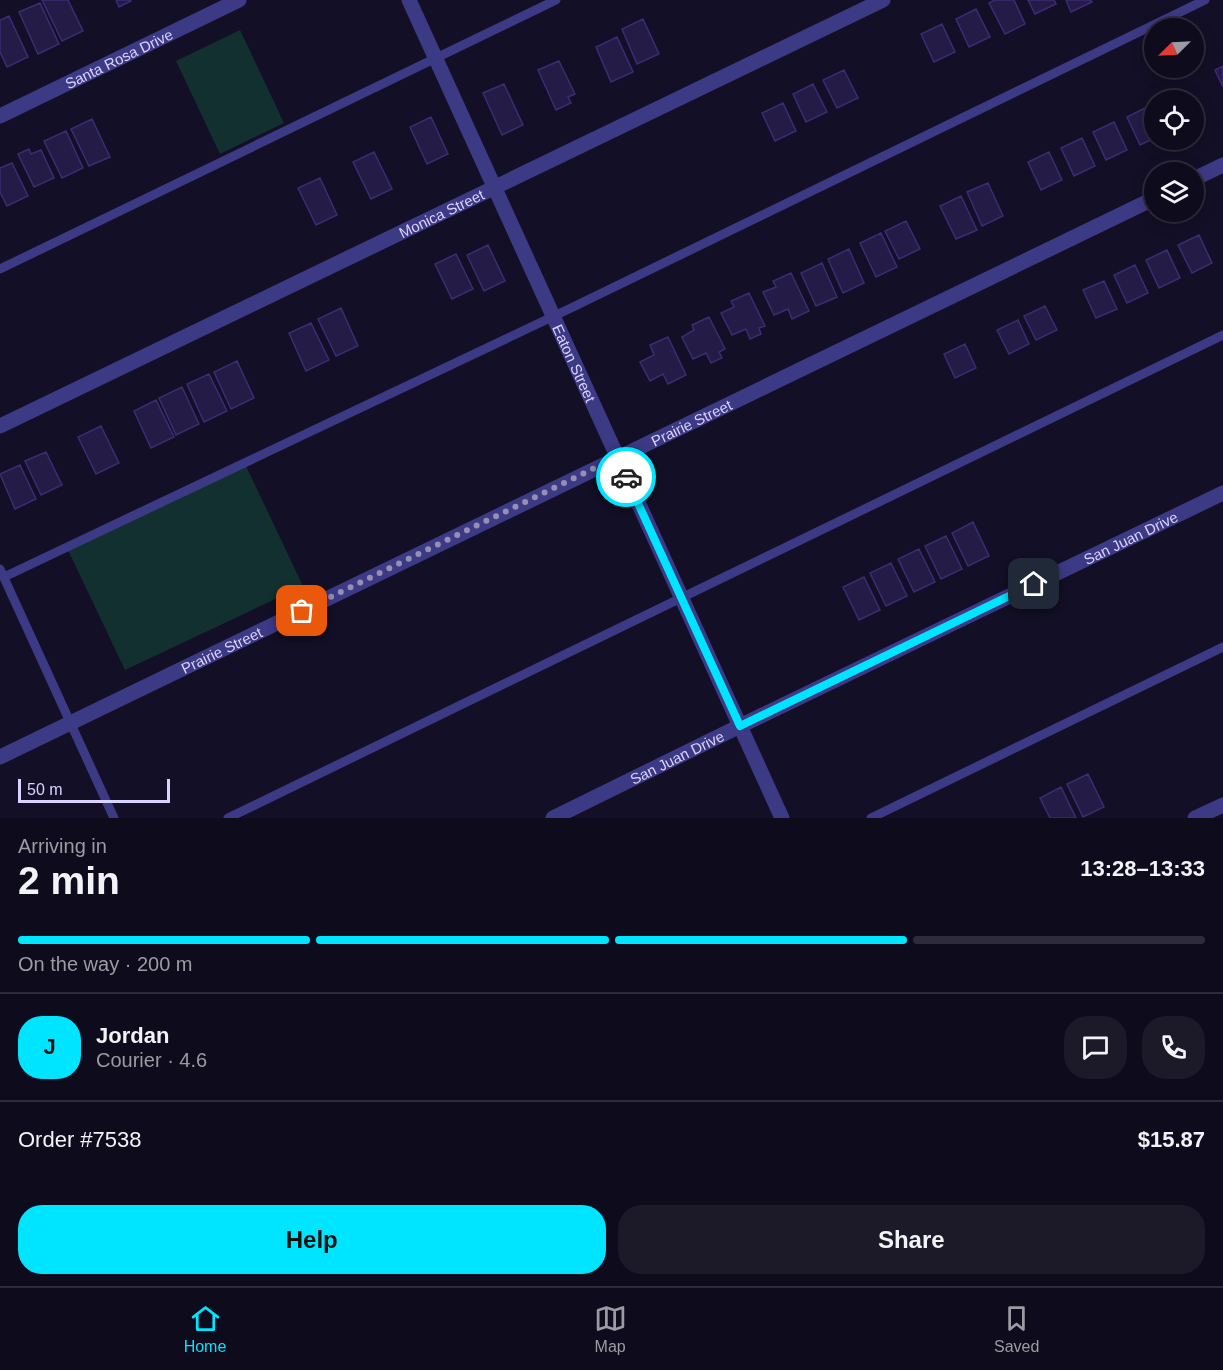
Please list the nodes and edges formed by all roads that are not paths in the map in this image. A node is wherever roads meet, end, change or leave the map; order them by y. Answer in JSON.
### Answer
{"nodes":[{"id":1,"x":239,"y":0,"type":"edge"},
{"id":2,"x":409,"y":0,"type":"edge"},
{"id":3,"x":556,"y":0,"type":"edge"},
{"id":4,"x":883,"y":0,"type":"edge"},
{"id":5,"x":1205,"y":0,"type":"edge"},
{"id":6,"x":436,"y":58,"type":"junction"},
{"id":7,"x":0,"y":116,"type":"edge"},
{"id":8,"x":1223,"y":165,"type":"edge"},
{"id":9,"x":1204,"y":174,"type":"edge"},
{"id":10,"x":494,"y":187,"type":"junction"},
{"id":11,"x":1144,"y":203,"type":"edge"},
{"id":12,"x":0,"y":269,"type":"edge"},
{"id":13,"x":553,"y":316,"type":"junction"},
{"id":14,"x":1223,"y":335,"type":"edge"},
{"id":15,"x":0,"y":426,"type":"edge"},
{"id":16,"x":617,"y":457,"type":"junction"},
{"id":17,"x":1223,"y":493,"type":"edge"},
{"id":18,"x":2,"y":573,"type":"edge"},
{"id":19,"x":681,"y":598,"type":"junction"},
{"id":20,"x":1223,"y":647,"type":"edge"},
{"id":21,"x":71,"y":723,"type":"junction"},
{"id":22,"x":740,"y":726,"type":"junction"},
{"id":23,"x":0,"y":757,"type":"edge"},
{"id":24,"x":1223,"y":805,"type":"edge"},
{"id":25,"x":114,"y":818,"type":"edge"},
{"id":26,"x":228,"y":818,"type":"edge"},
{"id":27,"x":553,"y":818,"type":"edge"},
{"id":28,"x":782,"y":818,"type":"edge"},
{"id":29,"x":871,"y":818,"type":"edge"},
{"id":30,"x":1195,"y":818,"type":"edge"}],
"edges":[{"from":1,"to":7,"type":"street","name":"Santa Rosa Drive"},
{"from":2,"to":6,"type":"street","name":"Eaton Street"},
{"from":3,"to":6,"type":"lane"},
{"from":4,"to":10,"type":"street","name":"Monica Street"},
{"from":5,"to":13,"type":"lane"},
{"from":6,"to":10,"type":"street","name":"Eaton Street"},
{"from":6,"to":12,"type":"lane"},
{"from":8,"to":9,"type":"street"},
{"from":10,"to":13,"type":"street","name":"Eaton Street"},
{"from":10,"to":15,"type":"street","name":"Monica Street"},
{"from":11,"to":16,"type":"street","name":"Prairie Street"},
{"from":13,"to":16,"type":"street","name":"Eaton Street"},
{"from":13,"to":18,"type":"lane"},
{"from":14,"to":19,"type":"lane"},
{"from":16,"to":19,"type":"street","name":"Eaton Street"},
{"from":16,"to":21,"type":"street","name":"Prairie Street"},
{"from":17,"to":22,"type":"street","name":"San Juan Drive"},
{"from":18,"to":21,"type":"lane"},
{"from":19,"to":22,"type":"street","name":"Eaton Street"},
{"from":19,"to":26,"type":"lane"},
{"from":20,"to":29,"type":"lane"},
{"from":21,"to":23,"type":"street","name":"Prairie Street"},
{"from":21,"to":25,"type":"lane"},
{"from":22,"to":27,"type":"street","name":"San Juan Drive"},
{"from":22,"to":28,"type":"street","name":"Eaton Street"},
{"from":24,"to":30,"type":"street"}]}
